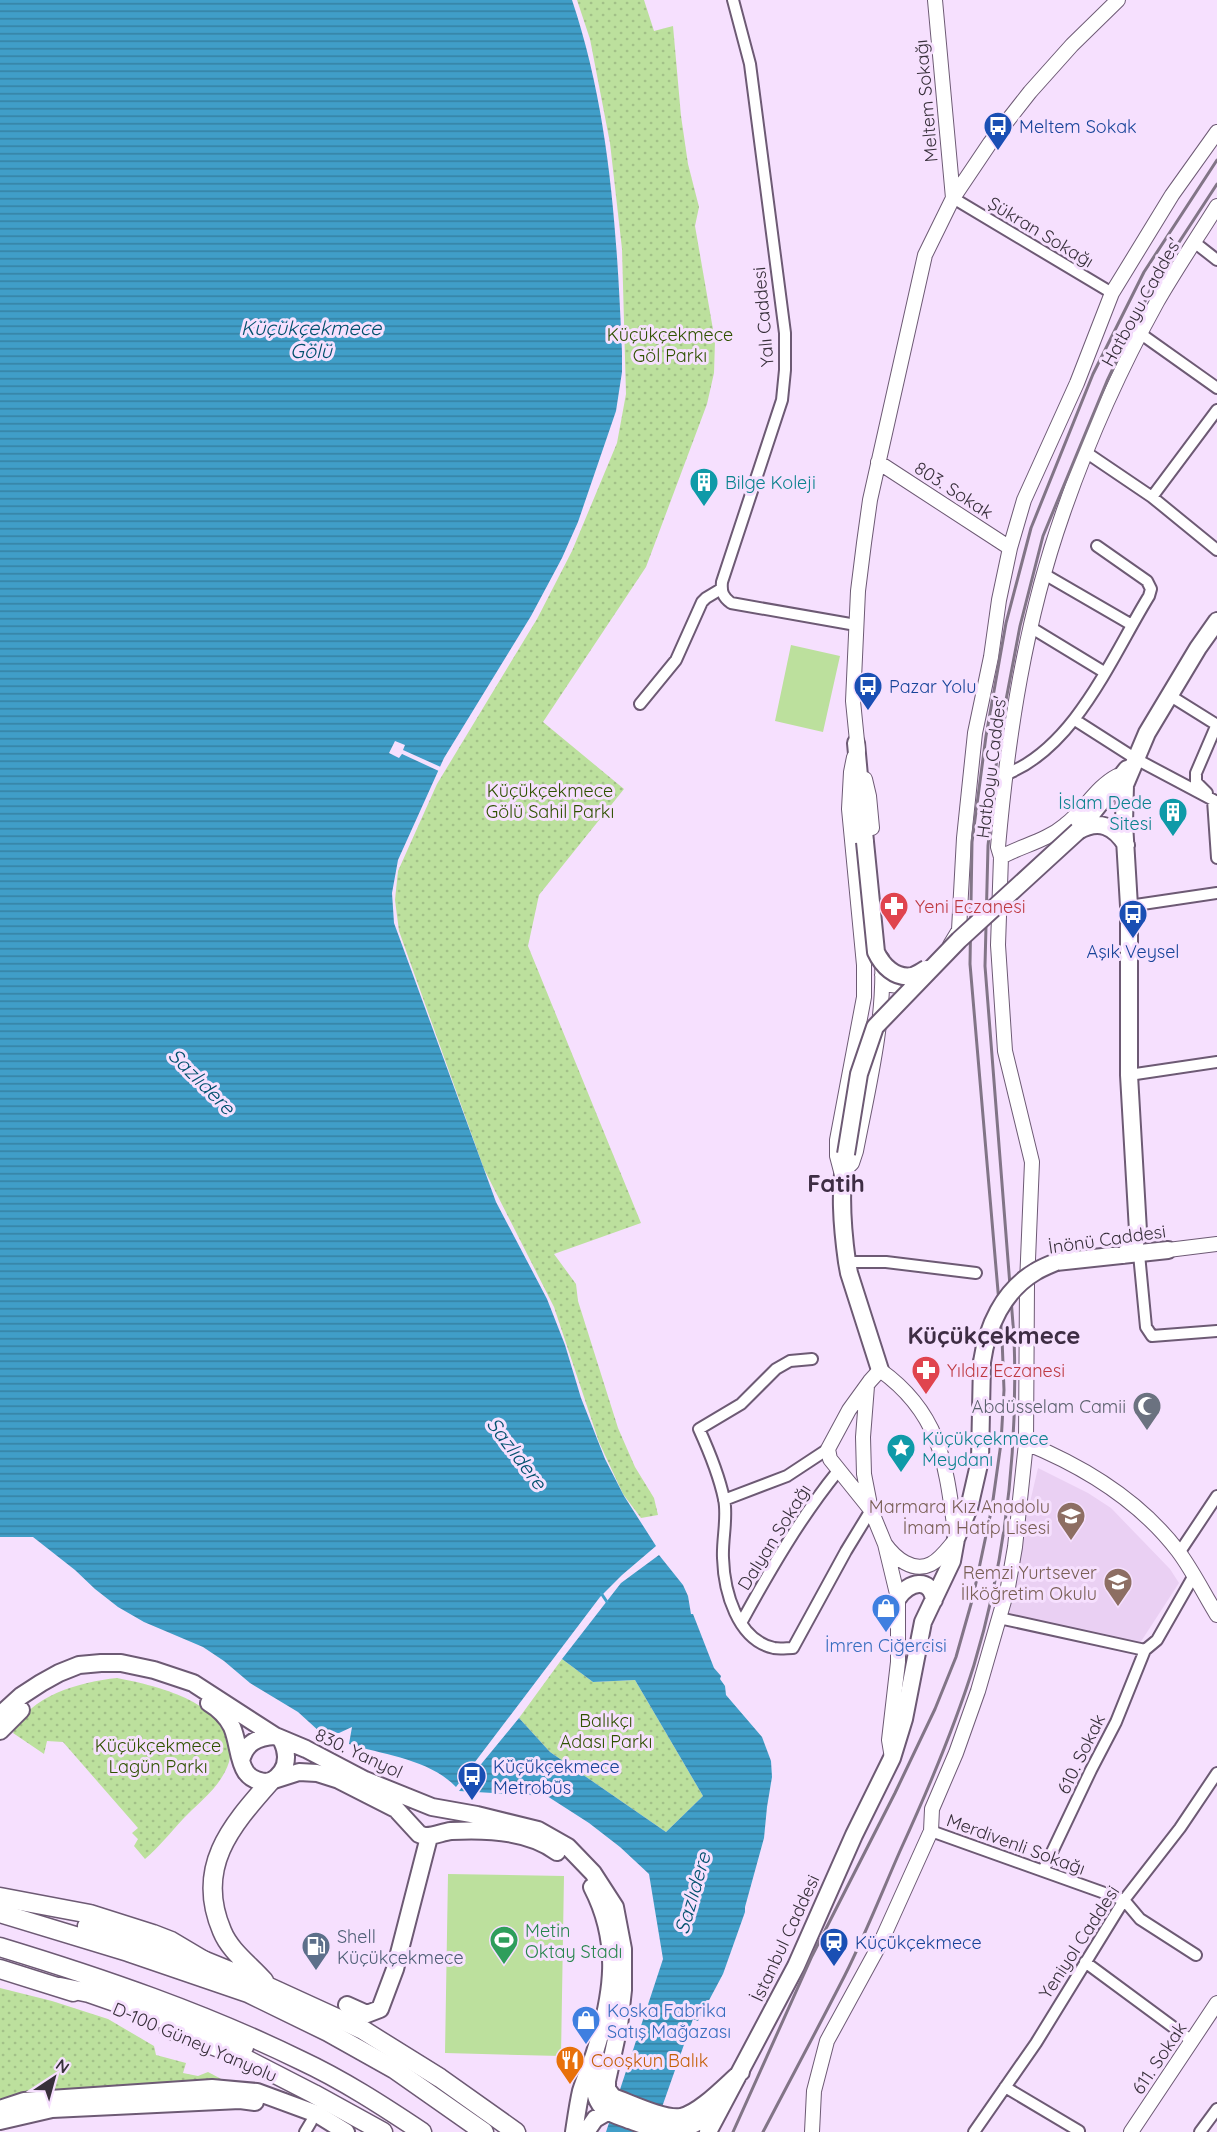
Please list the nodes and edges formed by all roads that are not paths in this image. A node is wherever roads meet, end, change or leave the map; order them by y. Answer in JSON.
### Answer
{"nodes":[{"id":1,"x":733,"y":0,"type":"edge"},
{"id":2,"x":935,"y":0,"type":"edge"},
{"id":3,"x":1118,"y":0,"type":"edge"},
{"id":4,"x":1217,"y":132,"type":"edge"},
{"id":5,"x":953,"y":198,"type":"junction"},
{"id":6,"x":1217,"y":206,"type":"edge"},
{"id":7,"x":1194,"y":242,"type":"junction"},
{"id":8,"x":1217,"y":260,"type":"edge"},
{"id":9,"x":1112,"y":293,"type":"junction"},
{"id":10,"x":1141,"y":334,"type":"junction"},
{"id":11,"x":1217,"y":388,"type":"edge"},
{"id":12,"x":1217,"y":410,"type":"edge"},
{"id":13,"x":1087,"y":453,"type":"junction"},
{"id":14,"x":878,"y":462,"type":"junction"},
{"id":15,"x":1152,"y":497,"type":"junction"},
{"id":16,"x":1097,"y":546,"type":"dead end"},
{"id":17,"x":1010,"y":548,"type":"junction"},
{"id":18,"x":1217,"y":550,"type":"edge"},
{"id":19,"x":1044,"y":574,"type":"junction"},
{"id":20,"x":721,"y":589,"type":"junction"},
{"id":21,"x":1217,"y":621,"type":"edge"},
{"id":22,"x":856,"y":625,"type":"junction"},
{"id":23,"x":1132,"y":625,"type":"junction"},
{"id":24,"x":1030,"y":627,"type":"junction"},
{"id":25,"x":1104,"y":672,"type":"junction"},
{"id":26,"x":1169,"y":695,"type":"junction"},
{"id":27,"x":640,"y":704,"type":"dead end"},
{"id":28,"x":1075,"y":720,"type":"junction"},
{"id":29,"x":1217,"y":724,"type":"edge"},
{"id":30,"x":856,"y":743,"type":"junction"},
{"id":31,"x":1136,"y":759,"type":"junction"},
{"id":32,"x":1122,"y":774,"type":"junction"},
{"id":33,"x":1004,"y":775,"type":"junction"},
{"id":34,"x":1215,"y":801,"type":"edge"},
{"id":35,"x":1078,"y":831,"type":"junction"},
{"id":36,"x":1126,"y":845,"type":"junction"},
{"id":37,"x":1001,"y":857,"type":"junction"},
{"id":38,"x":1217,"y":858,"type":"edge"},
{"id":39,"x":1217,"y":893,"type":"edge"},
{"id":40,"x":1129,"y":906,"type":"junction"},
{"id":41,"x":937,"y":962,"type":"junction"},
{"id":42,"x":882,"y":975,"type":"junction"},
{"id":43,"x":915,"y":981,"type":"junction"},
{"id":44,"x":878,"y":1016,"type":"junction"},
{"id":45,"x":1217,"y":1062,"type":"edge"},
{"id":46,"x":1129,"y":1074,"type":"junction"},
{"id":47,"x":842,"y":1174,"type":"junction"},
{"id":48,"x":1138,"y":1231,"type":"junction"},
{"id":49,"x":1217,"y":1245,"type":"edge"},
{"id":50,"x":1168,"y":1250,"type":"junction"},
{"id":51,"x":1131,"y":1255,"type":"junction"},
{"id":52,"x":847,"y":1262,"type":"junction"},
{"id":53,"x":976,"y":1273,"type":"dead end"},
{"id":54,"x":1217,"y":1330,"type":"edge"},
{"id":55,"x":812,"y":1359,"type":"dead end"},
{"id":56,"x":880,"y":1370,"type":"junction"},
{"id":57,"x":867,"y":1386,"type":"junction"},
{"id":58,"x":1026,"y":1443,"type":"junction"},
{"id":59,"x":828,"y":1449,"type":"junction"},
{"id":60,"x":838,"y":1471,"type":"junction"},
{"id":61,"x":1217,"y":1496,"type":"edge"},
{"id":62,"x":724,"y":1500,"type":"junction"},
{"id":63,"x":871,"y":1510,"type":"junction"},
{"id":64,"x":956,"y":1539,"type":"junction"},
{"id":65,"x":885,"y":1544,"type":"junction"},
{"id":66,"x":1179,"y":1552,"type":"junction"},
{"id":67,"x":1193,"y":1577,"type":"junction"},
{"id":68,"x":898,"y":1598,"type":"junction"},
{"id":69,"x":934,"y":1600,"type":"junction"},
{"id":70,"x":1217,"y":1615,"type":"edge"},
{"id":71,"x":999,"y":1618,"type":"junction"},
{"id":72,"x":741,"y":1623,"type":"junction"},
{"id":73,"x":1144,"y":1650,"type":"junction"},
{"id":74,"x":0,"y":1715,"type":"edge"},
{"id":75,"x":0,"y":1731,"type":"edge"},
{"id":76,"x":279,"y":1738,"type":"junction"},
{"id":77,"x":892,"y":1758,"type":"junction"},
{"id":78,"x":241,"y":1761,"type":"junction"},
{"id":79,"x":1217,"y":1773,"type":"edge"},
{"id":80,"x":272,"y":1781,"type":"junction"},
{"id":81,"x":432,"y":1807,"type":"junction"},
{"id":82,"x":414,"y":1826,"type":"junction"},
{"id":83,"x":931,"y":1831,"type":"junction"},
{"id":84,"x":434,"y":1834,"type":"junction"},
{"id":85,"x":1043,"y":1871,"type":"junction"},
{"id":86,"x":0,"y":1897,"type":"edge"},
{"id":87,"x":1124,"y":1900,"type":"junction"},
{"id":88,"x":0,"y":1905,"type":"edge"},
{"id":89,"x":0,"y":1912,"type":"edge"},
{"id":90,"x":0,"y":1947,"type":"edge"},
{"id":91,"x":1196,"y":1955,"type":"dead end"},
{"id":92,"x":203,"y":1960,"type":"junction"},
{"id":93,"x":1085,"y":1962,"type":"junction"},
{"id":94,"x":0,"y":1969,"type":"edge"},
{"id":95,"x":60,"y":1987,"type":"junction"},
{"id":96,"x":269,"y":1987,"type":"junction"},
{"id":97,"x":1217,"y":2003,"type":"edge"},
{"id":98,"x":347,"y":2005,"type":"dead end"},
{"id":99,"x":1192,"y":2042,"type":"junction"},
{"id":100,"x":300,"y":2060,"type":"junction"},
{"id":101,"x":741,"y":2072,"type":"junction"},
{"id":102,"x":1005,"y":2087,"type":"junction"},
{"id":103,"x":610,"y":2104,"type":"junction"},
{"id":104,"x":0,"y":2109,"type":"edge"},
{"id":105,"x":1215,"y":2116,"type":"edge"},
{"id":106,"x":0,"y":2121,"type":"edge"},
{"id":107,"x":663,"y":2126,"type":"edge"},
{"id":108,"x":308,"y":2127,"type":"edge"},
{"id":109,"x":1079,"y":2131,"type":"edge"},
{"id":110,"x":328,"y":2132,"type":"edge"},
{"id":111,"x":346,"y":2132,"type":"edge"},
{"id":112,"x":383,"y":2132,"type":"edge"},
{"id":113,"x":422,"y":2132,"type":"edge"},
{"id":114,"x":484,"y":2132,"type":"edge"},
{"id":115,"x":516,"y":2132,"type":"edge"},
{"id":116,"x":574,"y":2132,"type":"edge"},
{"id":117,"x":586,"y":2132,"type":"edge"},
{"id":118,"x":708,"y":2132,"type":"edge"},
{"id":119,"x":812,"y":2132,"type":"edge"},
{"id":120,"x":974,"y":2132,"type":"edge"},
{"id":121,"x":1131,"y":2132,"type":"edge"},
{"id":122,"x":1200,"y":2132,"type":"edge"}],
"edges":[{"from":1,"to":20,"type":"street","name":"Yalı Caddesi"},
{"from":2,"to":5,"type":"street","name":"Meltem Sokağı"},
{"from":3,"to":5,"type":"street"},
{"from":4,"to":9,"type":"street"},
{"from":5,"to":9,"type":"street","name":"Şükran Sokağı"},
{"from":5,"to":14,"type":"street"},
{"from":6,"to":7,"type":"street","name":"Hatboyu Caddes'"},
{"from":7,"to":8,"type":"street"},
{"from":7,"to":10,"type":"street","name":"Hatboyu Caddes'"},
{"from":9,"to":17,"type":"street"},
{"from":10,"to":11,"type":"street"},
{"from":10,"to":13,"type":"street","name":"Hatboyu Caddes'"},
{"from":12,"to":15,"type":"street"},
{"from":13,"to":15,"type":"street"},
{"from":13,"to":19,"type":"street","name":"Hatboyu Caddes'"},
{"from":14,"to":17,"type":"street","name":"803. Sokak"},
{"from":14,"to":22,"type":"street"},
{"from":15,"to":18,"type":"street"},
{"from":16,"to":23,"type":"street"},
{"from":17,"to":43,"type":"street"},
{"from":19,"to":23,"type":"street"},
{"from":19,"to":24,"type":"street","name":"Hatboyu Caddes'"},
{"from":20,"to":22,"type":"street"},
{"from":20,"to":27,"type":"street"},
{"from":21,"to":26,"type":"main road"},
{"from":22,"to":30,"type":"street"},
{"from":23,"to":25,"type":"street"},
{"from":24,"to":25,"type":"street"},
{"from":24,"to":33,"type":"street","name":"Hatboyu Caddes'"},
{"from":25,"to":28,"type":"street"},
{"from":26,"to":29,"type":"street"},
{"from":26,"to":31,"type":"main road"},
{"from":28,"to":31,"type":"street"},
{"from":28,"to":33,"type":"street"},
{"from":29,"to":34,"type":"street"},
{"from":30,"to":41,"type":"main road","bridge":true},
{"from":30,"to":42,"type":"street"},
{"from":30,"to":47,"type":"street"},
{"from":31,"to":32,"type":"main road"},
{"from":31,"to":34,"type":"street"},
{"from":31,"to":36,"type":"main road"},
{"from":32,"to":35,"type":"main road"},
{"from":32,"to":37,"type":"street"},
{"from":33,"to":37,"type":"street","name":"Hatboyu Caddes'"},
{"from":34,"to":38,"type":"street"},
{"from":35,"to":36,"type":"main road"},
{"from":35,"to":41,"type":"main road","bridge":true},
{"from":36,"to":40,"type":"main road"},
{"from":37,"to":58,"type":"street","name":"Hatboyu Caddes'"},
{"from":39,"to":40,"type":"street"},
{"from":40,"to":46,"type":"main road"},
{"from":41,"to":47,"type":"main road","bridge":true},
{"from":42,"to":43,"type":"street"},
{"from":42,"to":44,"type":"street"},
{"from":43,"to":44,"type":"street"},
{"from":44,"to":47,"type":"street"},
{"from":45,"to":46,"type":"street"},
{"from":46,"to":48,"type":"main road"},
{"from":47,"to":52,"type":"main road"},
{"from":48,"to":50,"type":"main road"},
{"from":48,"to":51,"type":"main road"},
{"from":49,"to":50,"type":"street","name":"İnönü Caddesi"},
{"from":50,"to":51,"type":"main road","name":"İnönü Caddesi"},
{"from":51,"to":54,"type":"street"},
{"from":51,"to":64,"type":"main road","name":"İnönü Caddesi","bridge":true},
{"from":52,"to":53,"type":"street"},
{"from":52,"to":56,"type":"main road"},
{"from":55,"to":62,"type":"street"},
{"from":56,"to":57,"type":"street"},
{"from":56,"to":64,"type":"street"},
{"from":57,"to":59,"type":"street"},
{"from":57,"to":63,"type":"street"},
{"from":58,"to":66,"type":"street"},
{"from":58,"to":71,"type":"street","name":"Hatboyu Caddes'"},
{"from":59,"to":60,"type":"street"},
{"from":59,"to":62,"type":"street"},
{"from":60,"to":63,"type":"street"},
{"from":60,"to":72,"type":"street","name":"Dalyan Sokağı"},
{"from":61,"to":66,"type":"street"},
{"from":62,"to":72,"type":"street"},
{"from":63,"to":65,"type":"street"},
{"from":63,"to":72,"type":"street"},
{"from":64,"to":65,"type":"street"},
{"from":64,"to":69,"type":"main road","name":"İnönü Caddesi"},
{"from":65,"to":68,"type":"street"},
{"from":66,"to":67,"type":"street"},
{"from":67,"to":70,"type":"street"},
{"from":67,"to":73,"type":"street"},
{"from":68,"to":69,"type":"main road"},
{"from":68,"to":77,"type":"street"},
{"from":69,"to":77,"type":"main road","name":"İstanbul Caddesi"},
{"from":71,"to":73,"type":"street"},
{"from":71,"to":83,"type":"street","name":"Hatboyu Caddes'"},
{"from":73,"to":85,"type":"street","name":"610. Sokak"},
{"from":74,"to":76,"type":"main road","name":"830. Yanyol"},
{"from":75,"to":78,"type":"main road"},
{"from":76,"to":78,"type":"main road"},
{"from":76,"to":80,"type":"main road"},
{"from":76,"to":81,"type":"main road","name":"830. Yanyol"},
{"from":77,"to":101,"type":"main road","name":"İstanbul Caddesi"},
{"from":78,"to":80,"type":"main road"},
{"from":79,"to":87,"type":"street","name":"Yeniyol Caddesi"},
{"from":80,"to":82,"type":"main road","name":"830. Yanyol"},
{"from":80,"to":96,"type":"main road"},
{"from":81,"to":82,"type":"main road"},
{"from":81,"to":84,"type":"main road"},
{"from":81,"to":103,"type":"main road","name":"830. Yanyol"},
{"from":82,"to":84,"type":"main road","name":"830. Yanyol"},
{"from":83,"to":85,"type":"street","name":"Merdivenli Sokağı"},
{"from":83,"to":119,"type":"street","name":"Hatboyu Caddes'"},
{"from":84,"to":98,"type":"main road"},
{"from":84,"to":116,"type":"main road"},
{"from":85,"to":87,"type":"street","name":"Merdivenli Sokağı"},
{"from":86,"to":92,"type":"main road"},
{"from":87,"to":91,"type":"street"},
{"from":87,"to":93,"type":"street","name":"Yeniyol Caddesi"},
{"from":88,"to":92,"type":"main road"},
{"from":89,"to":114,"type":"main road"},
{"from":90,"to":100,"type":"main road"},
{"from":92,"to":96,"type":"main road"},
{"from":93,"to":99,"type":"street"},
{"from":93,"to":102,"type":"street","name":"Yeniyol Caddesi"},
{"from":94,"to":95,"type":"main road","name":"D-100 Güney Yanyolu"},
{"from":95,"to":100,"type":"main road"},
{"from":95,"to":112,"type":"main road","name":"D-100 Güney Yanyolu"},
{"from":96,"to":115,"type":"main road"},
{"from":97,"to":99,"type":"street","name":"611. Sokak"},
{"from":99,"to":121,"type":"street","name":"611. Sokak"},
{"from":100,"to":113,"type":"main road"},
{"from":101,"to":107,"type":"main road"},
{"from":101,"to":118,"type":"main road","name":"İstanbul Caddesi"},
{"from":102,"to":109,"type":"street"},
{"from":102,"to":120,"type":"street","name":"Yeniyol Caddesi"},
{"from":103,"to":107,"type":"main road"},
{"from":103,"to":117,"type":"main road"},
{"from":104,"to":111,"type":"main road"},
{"from":105,"to":122,"type":"street"},
{"from":106,"to":108,"type":"main road"},
{"from":108,"to":110,"type":"main road"}]}
